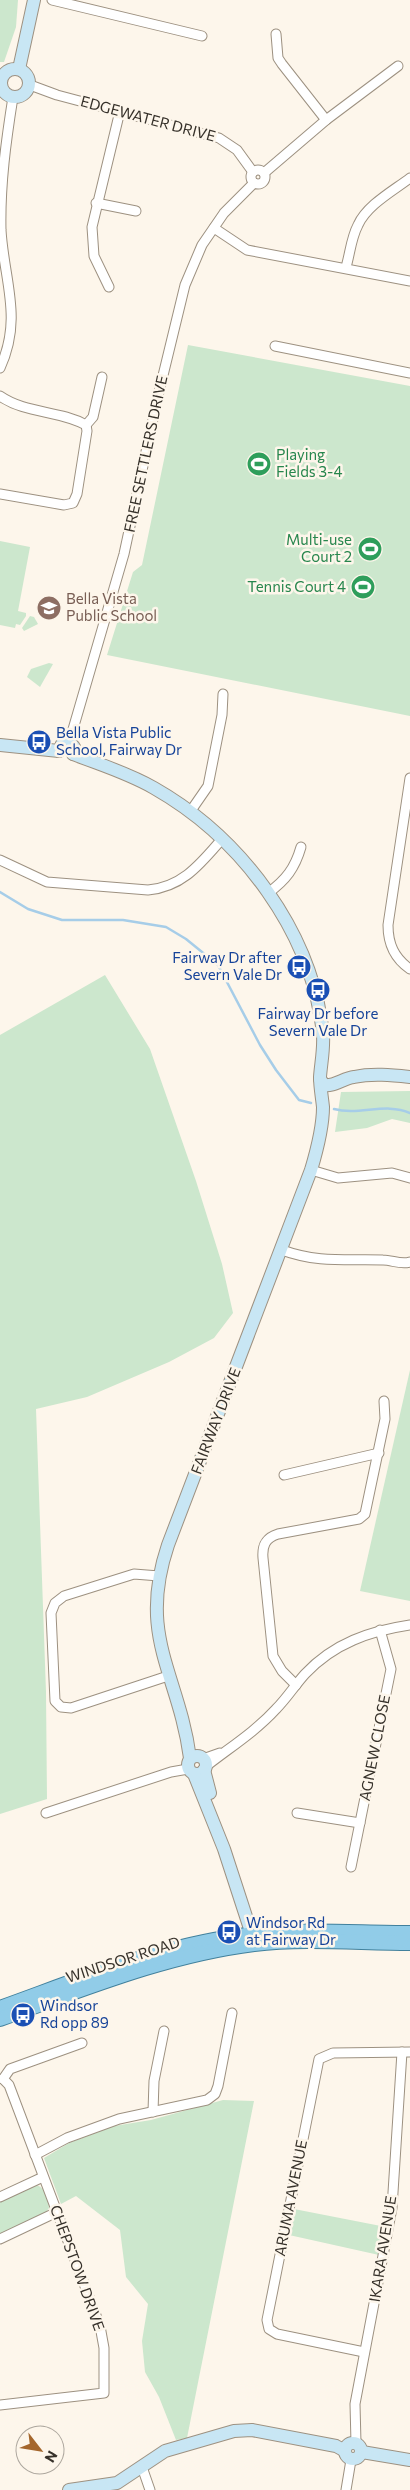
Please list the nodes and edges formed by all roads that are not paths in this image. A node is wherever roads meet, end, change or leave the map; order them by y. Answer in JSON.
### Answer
{"nodes":[{"id":1,"x":34,"y":0,"type":"edge"},
{"id":2,"x":52,"y":0,"type":"edge"},
{"id":3,"x":276,"y":34,"type":"dead end"},
{"id":4,"x":202,"y":36,"type":"dead end"},
{"id":5,"x":398,"y":66,"type":"dead end"},
{"id":6,"x":18,"y":69,"type":"junction"},
{"id":7,"x":1,"y":80,"type":"edge"},
{"id":8,"x":30,"y":85,"type":"junction"},
{"id":9,"x":13,"y":98,"type":"junction"},
{"id":10,"x":120,"y":111,"type":"junction"},
{"id":11,"x":326,"y":120,"type":"junction"},
{"id":12,"x":253,"y":172,"type":"junction"},
{"id":13,"x":264,"y":173,"type":"junction"},
{"id":14,"x":410,"y":178,"type":"edge"},
{"id":15,"x":254,"y":182,"type":"junction"},
{"id":16,"x":96,"y":203,"type":"junction"},
{"id":17,"x":136,"y":211,"type":"dead end"},
{"id":18,"x":214,"y":228,"type":"junction"},
{"id":19,"x":346,"y":267,"type":"junction"},
{"id":20,"x":410,"y":281,"type":"edge"},
{"id":21,"x":109,"y":287,"type":"dead end"},
{"id":22,"x":275,"y":346,"type":"dead end"},
{"id":23,"x":0,"y":368,"type":"edge"},
{"id":24,"x":410,"y":373,"type":"edge"},
{"id":25,"x":102,"y":377,"type":"dead end"},
{"id":26,"x":0,"y":396,"type":"edge"},
{"id":27,"x":86,"y":425,"type":"junction"},
{"id":28,"x":0,"y":494,"type":"edge"},
{"id":29,"x":223,"y":694,"type":"dead end"},
{"id":30,"x":0,"y":745,"type":"edge"},
{"id":31,"x":67,"y":749,"type":"junction"},
{"id":32,"x":410,"y":778,"type":"edge"},
{"id":33,"x":190,"y":812,"type":"junction"},
{"id":34,"x":222,"y":839,"type":"junction"},
{"id":35,"x":301,"y":847,"type":"dead end"},
{"id":36,"x":0,"y":860,"type":"edge"},
{"id":37,"x":268,"y":893,"type":"junction"},
{"id":38,"x":410,"y":969,"type":"edge"},
{"id":39,"x":410,"y":1076,"type":"edge"},
{"id":40,"x":328,"y":1078,"type":"junction"},
{"id":41,"x":311,"y":1170,"type":"junction"},
{"id":42,"x":410,"y":1178,"type":"edge"},
{"id":43,"x":282,"y":1250,"type":"junction"},
{"id":44,"x":410,"y":1262,"type":"edge"},
{"id":45,"x":384,"y":1401,"type":"dead end"},
{"id":46,"x":378,"y":1453,"type":"junction"},
{"id":47,"x":284,"y":1475,"type":"dead end"},
{"id":48,"x":159,"y":1576,"type":"junction"},
{"id":49,"x":410,"y":1625,"type":"edge"},
{"id":50,"x":380,"y":1630,"type":"junction"},
{"id":51,"x":168,"y":1676,"type":"junction"},
{"id":52,"x":296,"y":1685,"type":"junction"},
{"id":53,"x":196,"y":1765,"type":"junction"},
{"id":54,"x":46,"y":1813,"type":"dead end"},
{"id":55,"x":297,"y":1814,"type":"dead end"},
{"id":56,"x":360,"y":1823,"type":"junction"},
{"id":57,"x":351,"y":1867,"type":"dead end"},
{"id":58,"x":410,"y":1933,"type":"edge"},
{"id":59,"x":254,"y":1939,"type":"junction"},
{"id":60,"x":410,"y":1943,"type":"edge"},
{"id":61,"x":0,"y":2008,"type":"edge"},
{"id":62,"x":232,"y":2013,"type":"dead end"},
{"id":63,"x":0,"y":2019,"type":"edge"},
{"id":64,"x":164,"y":2032,"type":"dead end"},
{"id":65,"x":82,"y":2043,"type":"dead end"},
{"id":66,"x":406,"y":2052,"type":"edge"},
{"id":67,"x":2,"y":2078,"type":"edge"},
{"id":68,"x":153,"y":2112,"type":"junction"},
{"id":69,"x":35,"y":2155,"type":"junction"},
{"id":70,"x":43,"y":2177,"type":"junction"},
{"id":71,"x":0,"y":2197,"type":"edge"},
{"id":72,"x":57,"y":2212,"type":"junction"},
{"id":73,"x":0,"y":2239,"type":"edge"},
{"id":74,"x":364,"y":2352,"type":"junction"},
{"id":75,"x":0,"y":2405,"type":"edge"},
{"id":76,"x":353,"y":2451,"type":"junction"},
{"id":77,"x":410,"y":2460,"type":"edge"},
{"id":78,"x":142,"y":2467,"type":"junction"},
{"id":79,"x":69,"y":2490,"type":"edge"},
{"id":80,"x":150,"y":2490,"type":"edge"},
{"id":81,"x":346,"y":2490,"type":"edge"}],
"edges":[{"from":1,"to":6,"type":"street"},
{"from":2,"to":4,"type":"street"},
{"from":3,"to":11,"type":"street"},
{"from":5,"to":11,"type":"street"},
{"from":6,"to":7,"type":"street"},
{"from":6,"to":8,"type":"street"},
{"from":7,"to":9,"type":"street"},
{"from":8,"to":9,"type":"street"},
{"from":8,"to":10,"type":"street","name":"EDGEWATER DRIVE"},
{"from":9,"to":23,"type":"street"},
{"from":10,"to":12,"type":"street","name":"EDGEWATER DRIVE"},
{"from":10,"to":16,"type":"street"},
{"from":11,"to":13,"type":"street"},
{"from":12,"to":13,"type":"street"},
{"from":12,"to":15,"type":"street"},
{"from":13,"to":15,"type":"street"},
{"from":14,"to":19,"type":"street"},
{"from":15,"to":18,"type":"street","name":"FREE SETTLERS DRIVE"},
{"from":16,"to":17,"type":"street"},
{"from":16,"to":21,"type":"street"},
{"from":18,"to":19,"type":"street"},
{"from":18,"to":31,"type":"street","name":"FREE SETTLERS DRIVE"},
{"from":19,"to":20,"type":"street"},
{"from":22,"to":24,"type":"street"},
{"from":25,"to":27,"type":"street"},
{"from":26,"to":27,"type":"street"},
{"from":27,"to":28,"type":"street"},
{"from":29,"to":33,"type":"street"},
{"from":30,"to":31,"type":"street","name":"FAIRWAY DRIVE"},
{"from":31,"to":33,"type":"street","name":"FAIRWAY DRIVE"},
{"from":32,"to":38,"type":"street"},
{"from":33,"to":34,"type":"street","name":"FAIRWAY DRIVE"},
{"from":34,"to":36,"type":"street"},
{"from":34,"to":37,"type":"street","name":"FAIRWAY DRIVE"},
{"from":35,"to":37,"type":"street"},
{"from":37,"to":40,"type":"street","name":"FAIRWAY DRIVE"},
{"from":39,"to":40,"type":"street"},
{"from":40,"to":41,"type":"street","name":"FAIRWAY DRIVE"},
{"from":41,"to":42,"type":"street"},
{"from":41,"to":43,"type":"street","name":"FAIRWAY DRIVE"},
{"from":43,"to":44,"type":"street"},
{"from":43,"to":48,"type":"street","name":"FAIRWAY DRIVE"},
{"from":45,"to":46,"type":"street"},
{"from":46,"to":47,"type":"street"},
{"from":46,"to":52,"type":"street"},
{"from":48,"to":51,"type":"street","name":"FAIRWAY DRIVE"},
{"from":48,"to":51,"type":"street"},
{"from":49,"to":50,"type":"street"},
{"from":50,"to":52,"type":"street"},
{"from":50,"to":56,"type":"street","name":"AGNEW CLOSE"},
{"from":51,"to":53,"type":"street","name":"FAIRWAY DRIVE"},
{"from":52,"to":53,"type":"street"},
{"from":53,"to":54,"type":"street"},
{"from":53,"to":59,"type":"street","name":"FAIRWAY DRIVE"},
{"from":55,"to":56,"type":"street"},
{"from":56,"to":57,"type":"street","name":"AGNEW CLOSE"},
{"from":58,"to":59,"type":"main road","name":"WINDSOR ROAD"},
{"from":59,"to":60,"type":"main road","name":"WINDSOR ROAD"},
{"from":59,"to":61,"type":"main road","name":"WINDSOR ROAD"},
{"from":59,"to":63,"type":"main road","name":"WINDSOR ROAD"},
{"from":62,"to":68,"type":"street"},
{"from":64,"to":68,"type":"street"},
{"from":65,"to":67,"type":"street"},
{"from":66,"to":74,"type":"street","name":"IKARA AVENUE"},
{"from":66,"to":74,"type":"street","name":"ARUMA AVENUE"},
{"from":67,"to":69,"type":"street","name":"CHEPSTOW DRIVE"},
{"from":68,"to":69,"type":"street"},
{"from":69,"to":70,"type":"street","name":"CHEPSTOW DRIVE"},
{"from":70,"to":71,"type":"street"},
{"from":70,"to":72,"type":"street","name":"CHEPSTOW DRIVE"},
{"from":72,"to":73,"type":"street"},
{"from":72,"to":75,"type":"street","name":"CHEPSTOW DRIVE"},
{"from":74,"to":76,"type":"street","name":"IKARA AVENUE"},
{"from":76,"to":77,"type":"street"},
{"from":76,"to":78,"type":"street"},
{"from":76,"to":81,"type":"street","name":"IKARA AVENUE"},
{"from":78,"to":79,"type":"street"},
{"from":78,"to":80,"type":"street"}]}
